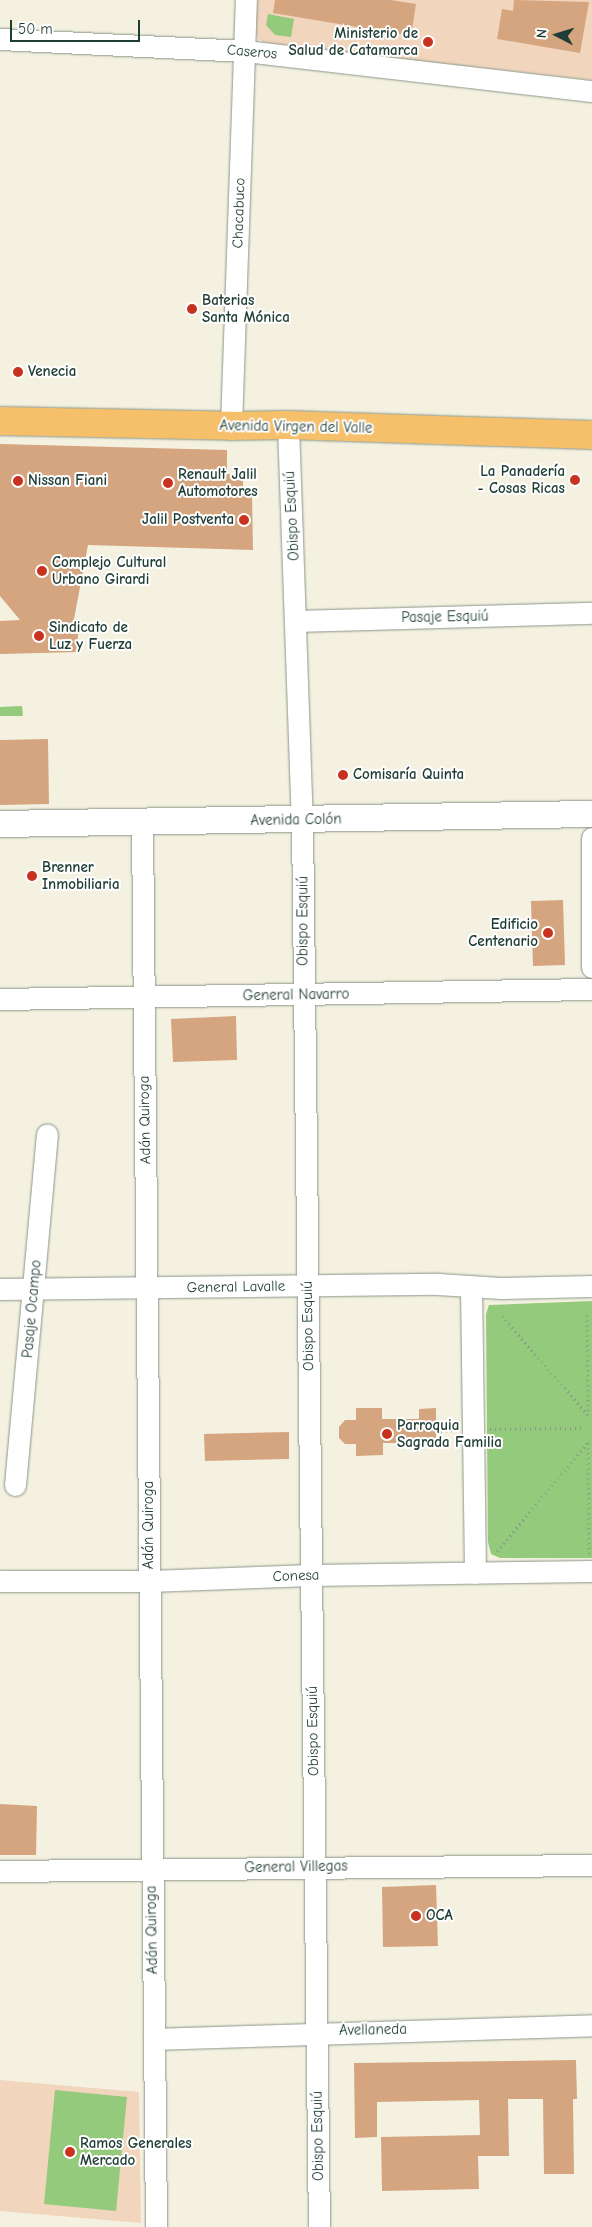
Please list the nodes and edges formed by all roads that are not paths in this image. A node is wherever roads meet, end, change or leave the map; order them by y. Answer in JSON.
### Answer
{"nodes":[{"id":1,"x":246,"y":0,"type":"edge"},
{"id":2,"x":0,"y":39,"type":"edge"},
{"id":3,"x":245,"y":51,"type":"junction"},
{"id":4,"x":592,"y":91,"type":"edge"},
{"id":5,"x":0,"y":421,"type":"edge"},
{"id":6,"x":288,"y":424,"type":"junction"},
{"id":7,"x":231,"y":426,"type":"junction"},
{"id":8,"x":592,"y":435,"type":"edge"},
{"id":9,"x":592,"y":614,"type":"edge"},
{"id":10,"x":297,"y":621,"type":"junction"},
{"id":11,"x":592,"y":814,"type":"edge"},
{"id":12,"x":302,"y":820,"type":"junction"},
{"id":13,"x":142,"y":822,"type":"junction"},
{"id":14,"x":0,"y":824,"type":"edge"},
{"id":15,"x":592,"y":838,"type":"edge"},
{"id":16,"x":592,"y":967,"type":"edge"},
{"id":17,"x":592,"y":989,"type":"edge"},
{"id":18,"x":304,"y":994,"type":"junction"},
{"id":19,"x":143,"y":998,"type":"junction"},
{"id":20,"x":0,"y":999,"type":"edge"},
{"id":21,"x":47,"y":1134,"type":"dead end"},
{"id":22,"x":308,"y":1286,"type":"junction"},
{"id":23,"x":472,"y":1286,"type":"junction"},
{"id":24,"x":592,"y":1286,"type":"edge"},
{"id":25,"x":148,"y":1288,"type":"junction"},
{"id":26,"x":0,"y":1289,"type":"edge"},
{"id":27,"x":34,"y":1289,"type":"junction"},
{"id":28,"x":15,"y":1485,"type":"dead end"},
{"id":29,"x":591,"y":1562,"type":"edge"},
{"id":30,"x":475,"y":1573,"type":"junction"},
{"id":31,"x":311,"y":1575,"type":"junction"},
{"id":32,"x":0,"y":1581,"type":"edge"},
{"id":33,"x":149,"y":1581,"type":"junction"},
{"id":34,"x":592,"y":1865,"type":"edge"},
{"id":35,"x":315,"y":1867,"type":"junction"},
{"id":36,"x":151,"y":1869,"type":"junction"},
{"id":37,"x":0,"y":1871,"type":"edge"},
{"id":38,"x":592,"y":2026,"type":"edge"},
{"id":39,"x":317,"y":2032,"type":"junction"},
{"id":40,"x":154,"y":2039,"type":"junction"},
{"id":41,"x":156,"y":2227,"type":"edge"},
{"id":42,"x":319,"y":2227,"type":"edge"}],
"edges":[{"from":1,"to":3,"type":"street","name":"Chacabuco"},
{"from":2,"to":3,"type":"street","name":"Caseros"},
{"from":3,"to":4,"type":"street","name":"Caseros"},
{"from":3,"to":7,"type":"street","name":"Chacabuco"},
{"from":5,"to":7,"type":"main road","name":"Avenida Virgen del Valle"},
{"from":6,"to":7,"type":"main road","name":"Avenida Virgen del Valle"},
{"from":6,"to":8,"type":"main road","name":"Avenida Virgen del Valle"},
{"from":6,"to":10,"type":"street","name":"Obispo Esquiú"},
{"from":9,"to":10,"type":"street","name":"Pasaje Esquiú"},
{"from":10,"to":12,"type":"street","name":"Obispo Esquiú"},
{"from":11,"to":12,"type":"street","name":"Avenida Colón"},
{"from":12,"to":13,"type":"street","name":"Avenida Colón"},
{"from":12,"to":18,"type":"street","name":"Obispo Esquiú"},
{"from":13,"to":14,"type":"street","name":"Avenida Colón"},
{"from":13,"to":19,"type":"street","name":"Adán Quiroga"},
{"from":15,"to":16,"type":"street"},
{"from":17,"to":18,"type":"street","name":"General Navarro"},
{"from":18,"to":19,"type":"street","name":"General Navarro"},
{"from":18,"to":22,"type":"street","name":"Obispo Esquiú"},
{"from":19,"to":20,"type":"street","name":"General Navarro"},
{"from":19,"to":25,"type":"street","name":"Adán Quiroga"},
{"from":21,"to":27,"type":"street","name":"Pasaje Ocampo"},
{"from":22,"to":23,"type":"street","name":"General Lavalle"},
{"from":22,"to":25,"type":"street","name":"General Lavalle"},
{"from":22,"to":31,"type":"street","name":"Obispo Esquiú"},
{"from":23,"to":24,"type":"street","name":"General Lavalle"},
{"from":23,"to":30,"type":"street"},
{"from":25,"to":27,"type":"street","name":"General Lavalle"},
{"from":25,"to":33,"type":"street","name":"Adán Quiroga"},
{"from":26,"to":27,"type":"street","name":"General Lavalle"},
{"from":27,"to":28,"type":"street","name":"Pasaje Ocampo"},
{"from":29,"to":30,"type":"street","name":"Conesa"},
{"from":30,"to":31,"type":"street","name":"Conesa"},
{"from":31,"to":33,"type":"street","name":"Conesa"},
{"from":31,"to":35,"type":"street","name":"Obispo Esquiú"},
{"from":32,"to":33,"type":"street","name":"Conesa"},
{"from":33,"to":36,"type":"street","name":"Adán Quiroga"},
{"from":34,"to":35,"type":"street","name":"General Villegas"},
{"from":35,"to":36,"type":"street","name":"General Villegas"},
{"from":35,"to":39,"type":"street","name":"Obispo Esquiú"},
{"from":36,"to":37,"type":"street","name":"General Villegas"},
{"from":36,"to":40,"type":"street","name":"Adán Quiroga"},
{"from":38,"to":39,"type":"street","name":"Avellaneda"},
{"from":39,"to":40,"type":"street","name":"Avellaneda"},
{"from":39,"to":42,"type":"street","name":"Obispo Esquiú"},
{"from":40,"to":41,"type":"street","name":"Adán Quiroga"}]}
